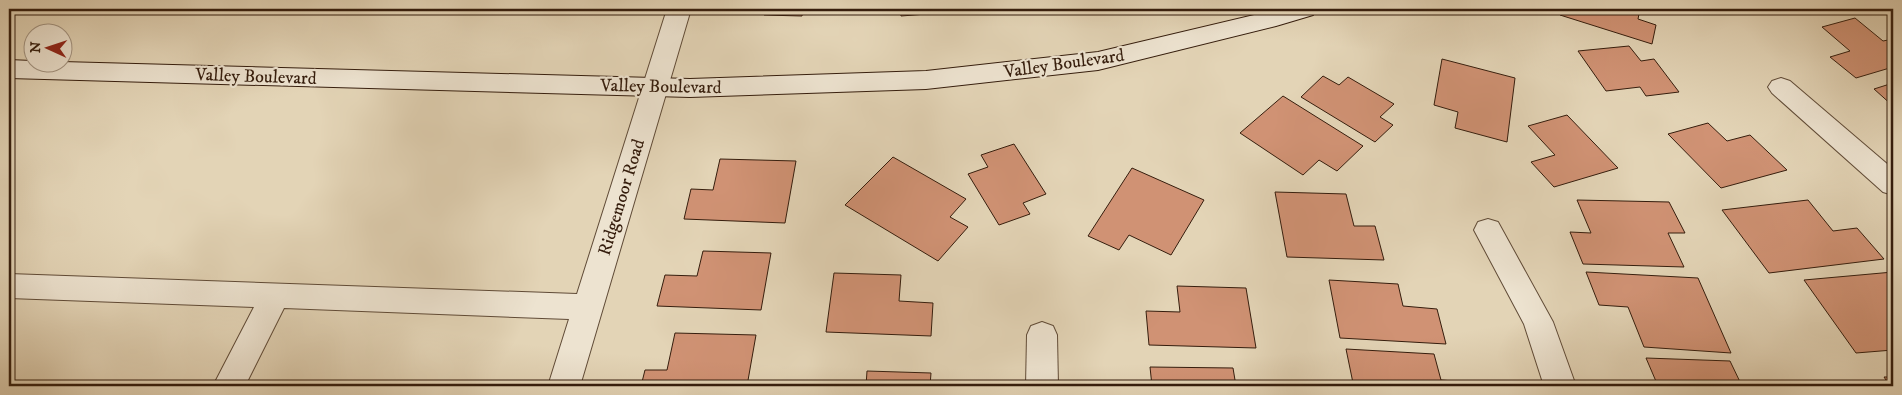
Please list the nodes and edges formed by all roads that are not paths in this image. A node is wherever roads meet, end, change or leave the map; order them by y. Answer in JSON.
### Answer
{"nodes":[{"id":1,"x":679,"y":9,"type":"edge"},
{"id":2,"x":1305,"y":9,"type":"edge"},
{"id":3,"x":9,"y":69,"type":"edge"},
{"id":4,"x":656,"y":86,"type":"junction"},
{"id":5,"x":1781,"y":88,"type":"dead end"},
{"id":6,"x":1893,"y":184,"type":"edge"},
{"id":7,"x":1488,"y":230,"type":"dead end"},
{"id":8,"x":9,"y":286,"type":"edge"},
{"id":9,"x":275,"y":297,"type":"junction"},
{"id":10,"x":587,"y":307,"type":"junction"},
{"id":11,"x":1042,"y":335,"type":"dead end"},
{"id":12,"x":229,"y":386,"type":"edge"},
{"id":13,"x":564,"y":386,"type":"edge"},
{"id":14,"x":1042,"y":386,"type":"edge"},
{"id":15,"x":1560,"y":386,"type":"edge"}],
"edges":[{"from":1,"to":4,"type":"street","name":"Ridgemoor Road"},
{"from":2,"to":4,"type":"street","name":"Valley Boulevard"},
{"from":3,"to":4,"type":"street","name":"Valley Boulevard"},
{"from":4,"to":10,"type":"street","name":"Ridgemoor Road"},
{"from":5,"to":6,"type":"street"},
{"from":7,"to":15,"type":"street"},
{"from":8,"to":9,"type":"street"},
{"from":9,"to":10,"type":"street"},
{"from":9,"to":12,"type":"street"},
{"from":10,"to":13,"type":"street","name":"Ridgemoor Road"},
{"from":11,"to":14,"type":"street"}]}
